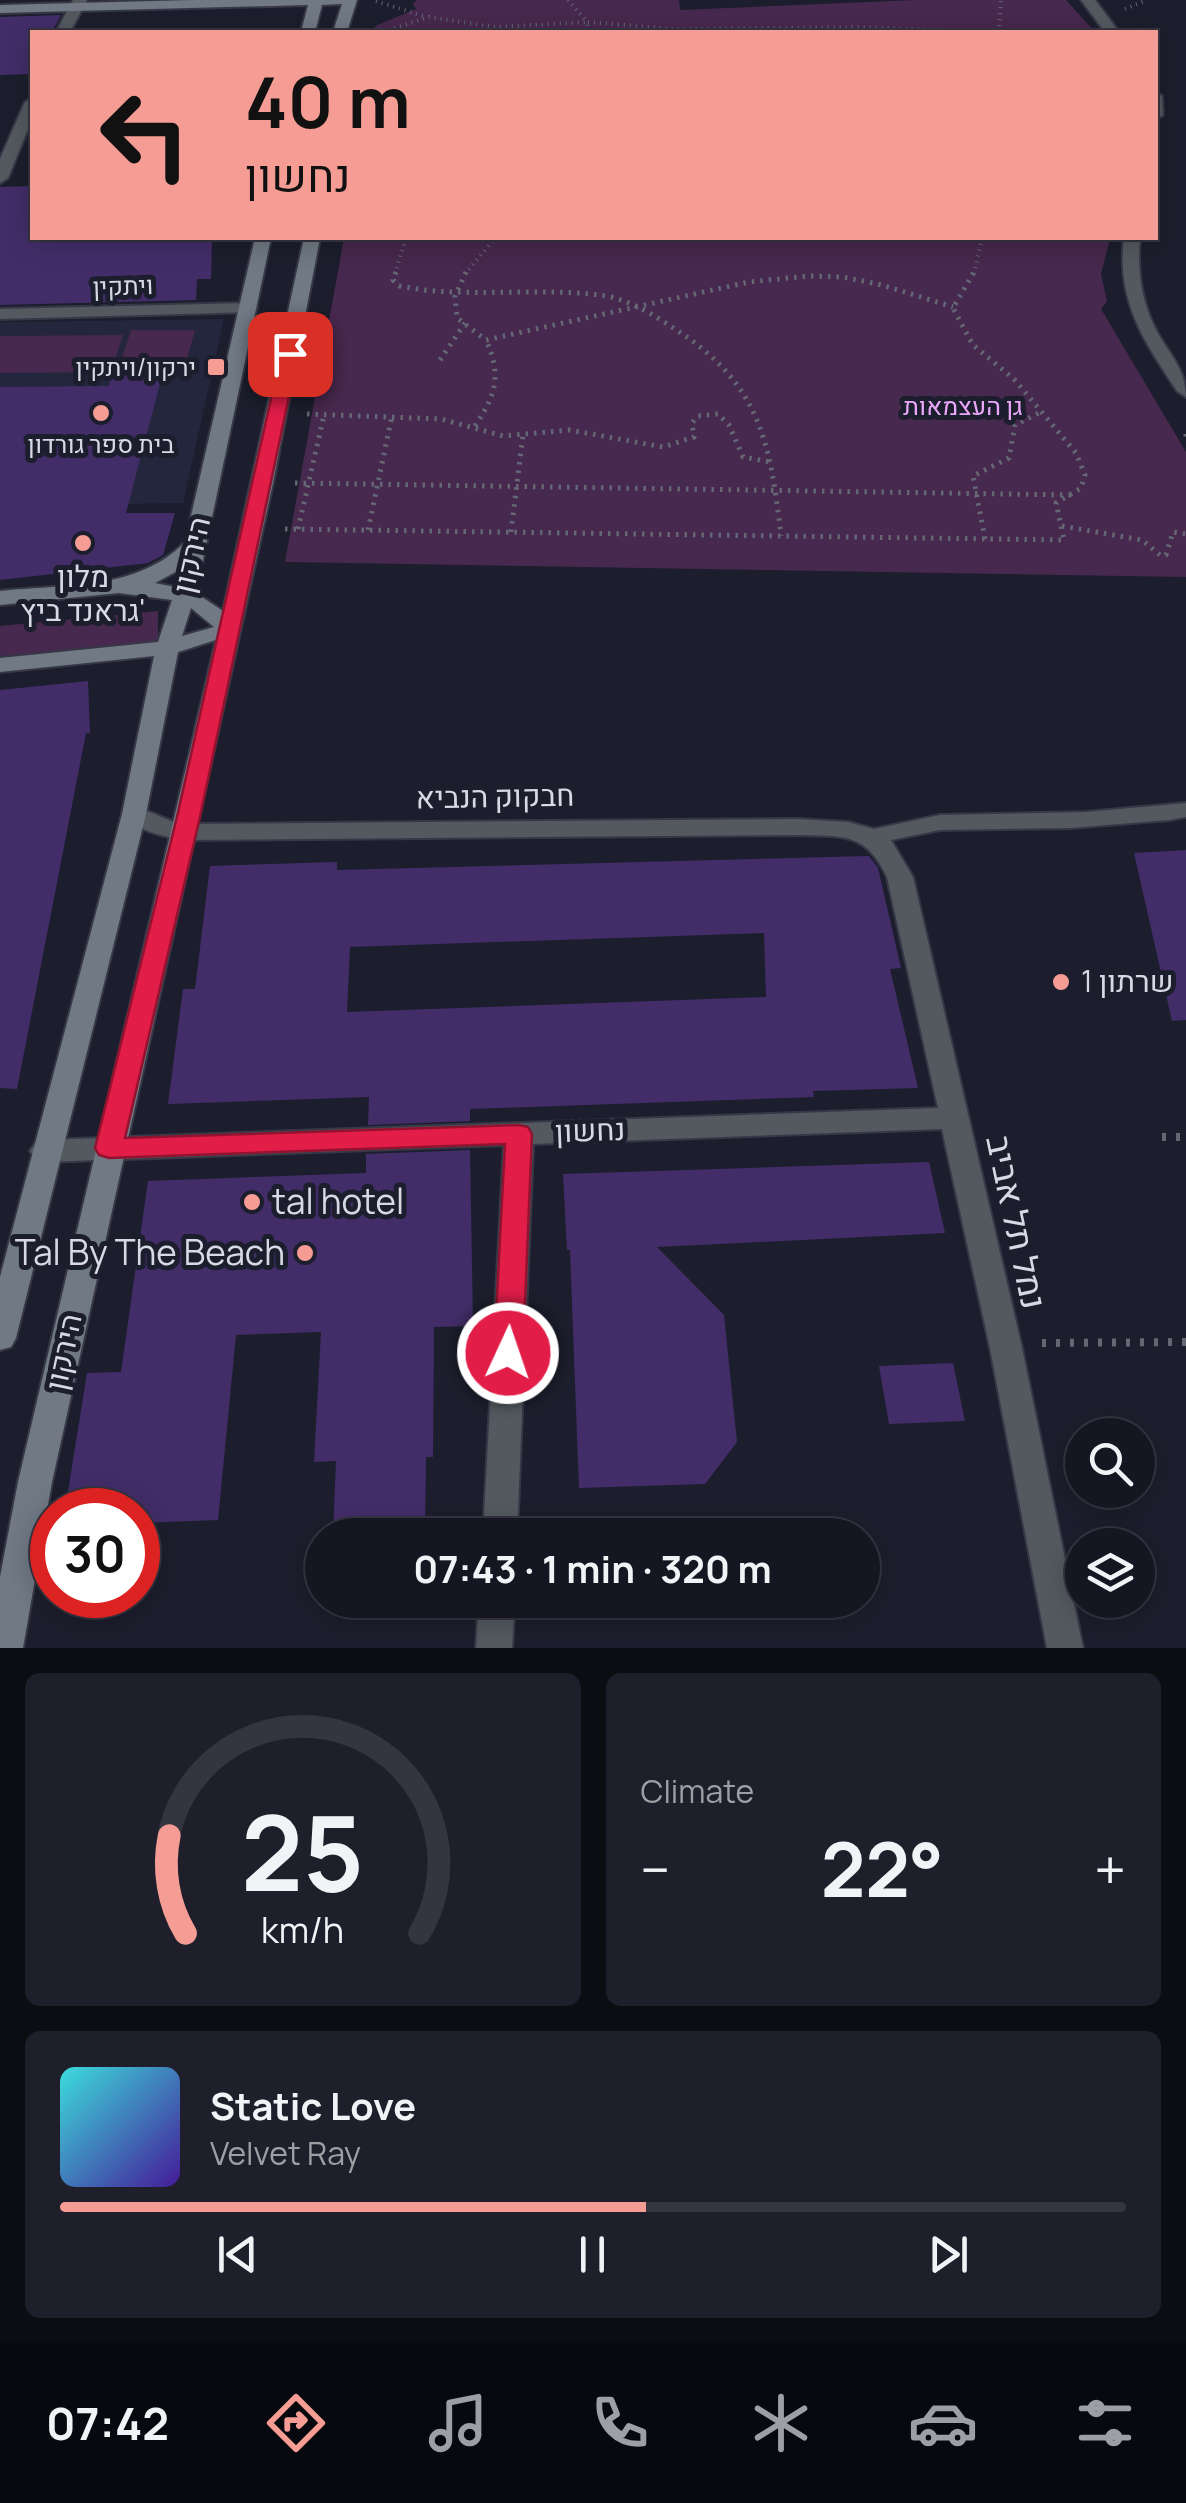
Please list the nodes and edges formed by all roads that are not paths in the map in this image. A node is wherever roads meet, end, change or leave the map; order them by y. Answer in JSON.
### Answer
{"nodes":[{"id":1,"x":350,"y":0,"type":"edge"},
{"id":2,"x":1088,"y":0,"type":"edge"},
{"id":3,"x":316,"y":1,"type":"edge"},
{"id":4,"x":77,"y":3,"type":"edge"},
{"id":5,"x":0,"y":9,"type":"edge"},
{"id":6,"x":63,"y":30,"type":"edge"},
{"id":7,"x":309,"y":30,"type":"edge"},
{"id":8,"x":341,"y":30,"type":"edge"},
{"id":9,"x":1110,"y":30,"type":"edge"},
{"id":10,"x":30,"y":107,"type":"edge"},
{"id":11,"x":0,"y":178,"type":"edge"},
{"id":12,"x":263,"y":240,"type":"edge"},
{"id":13,"x":312,"y":240,"type":"edge"},
{"id":14,"x":1132,"y":240,"type":"edge"},
{"id":15,"x":248,"y":308,"type":"junction"},
{"id":16,"x":0,"y":314,"type":"edge"},
{"id":17,"x":1186,"y":391,"type":"edge"},
{"id":18,"x":196,"y":543,"type":"junction"},
{"id":19,"x":76,"y":590,"type":"junction"},
{"id":20,"x":184,"y":596,"type":"junction"},
{"id":21,"x":0,"y":598,"type":"edge"},
{"id":22,"x":230,"y":629,"type":"junction"},
{"id":23,"x":167,"y":648,"type":"junction"},
{"id":24,"x":0,"y":664,"type":"edge"},
{"id":25,"x":1186,"y":810,"type":"edge"},
{"id":26,"x":134,"y":814,"type":"junction"},
{"id":27,"x":184,"y":832,"type":"junction"},
{"id":28,"x":867,"y":834,"type":"junction"},
{"id":29,"x":955,"y":1118,"type":"junction"},
{"id":30,"x":519,"y":1134,"type":"junction"},
{"id":31,"x":109,"y":1148,"type":"junction"},
{"id":32,"x":45,"y":1151,"type":"junction"},
{"id":33,"x":0,"y":1338,"type":"edge"},
{"id":34,"x":501,"y":1518,"type":"edge"},
{"id":35,"x":496,"y":1618,"type":"edge"},
{"id":36,"x":4,"y":1648,"type":"edge"},
{"id":37,"x":494,"y":1648,"type":"edge"},
{"id":38,"x":1065,"y":1648,"type":"edge"}],
"edges":[{"from":1,"to":3,"type":"main road"},
{"from":1,"to":8,"type":"main road"},
{"from":2,"to":9,"type":"street"},
{"from":3,"to":4,"type":"main road"},
{"from":3,"to":7,"type":"main road"},
{"from":4,"to":5,"type":"main road"},
{"from":4,"to":6,"type":"street"},
{"from":10,"to":11,"type":"street"},
{"from":12,"to":15,"type":"main road","name":"הירקון"},
{"from":13,"to":22,"type":"main road","name":"הירקון"},
{"from":14,"to":17,"type":"street"},
{"from":15,"to":16,"type":"street","name":"ויתקין"},
{"from":15,"to":18,"type":"main road","name":"הירקון"},
{"from":18,"to":19,"type":"main road"},
{"from":18,"to":20,"type":"main road","name":"הירקון"},
{"from":19,"to":20,"type":"main road"},
{"from":19,"to":21,"type":"main road"},
{"from":20,"to":22,"type":"main road"},
{"from":20,"to":23,"type":"main road","name":"הירקון"},
{"from":22,"to":23,"type":"main road"},
{"from":22,"to":27,"type":"main road","name":"הירקון"},
{"from":23,"to":24,"type":"main road"},
{"from":23,"to":26,"type":"main road","name":"הירקון"},
{"from":25,"to":28,"type":"street","name":"חבקוק הנביא"},
{"from":26,"to":27,"type":"street","name":"חבקוק הנביא"},
{"from":26,"to":32,"type":"main road","name":"הירקון"},
{"from":27,"to":28,"type":"street","name":"חבקוק הנביא"},
{"from":27,"to":31,"type":"main road","name":"הירקון"},
{"from":28,"to":29,"type":"street","name":"נמל תל אביב"},
{"from":29,"to":30,"type":"street","name":"נחשון"},
{"from":29,"to":38,"type":"street","name":"נמל תל אביב"},
{"from":30,"to":31,"type":"street","name":"נחשון"},
{"from":30,"to":34,"type":"street"},
{"from":31,"to":32,"type":"street","name":"נחשון"},
{"from":31,"to":36,"type":"main road","name":"הירקון"},
{"from":32,"to":33,"type":"main road","name":"הירקון"},
{"from":35,"to":37,"type":"street"}]}
